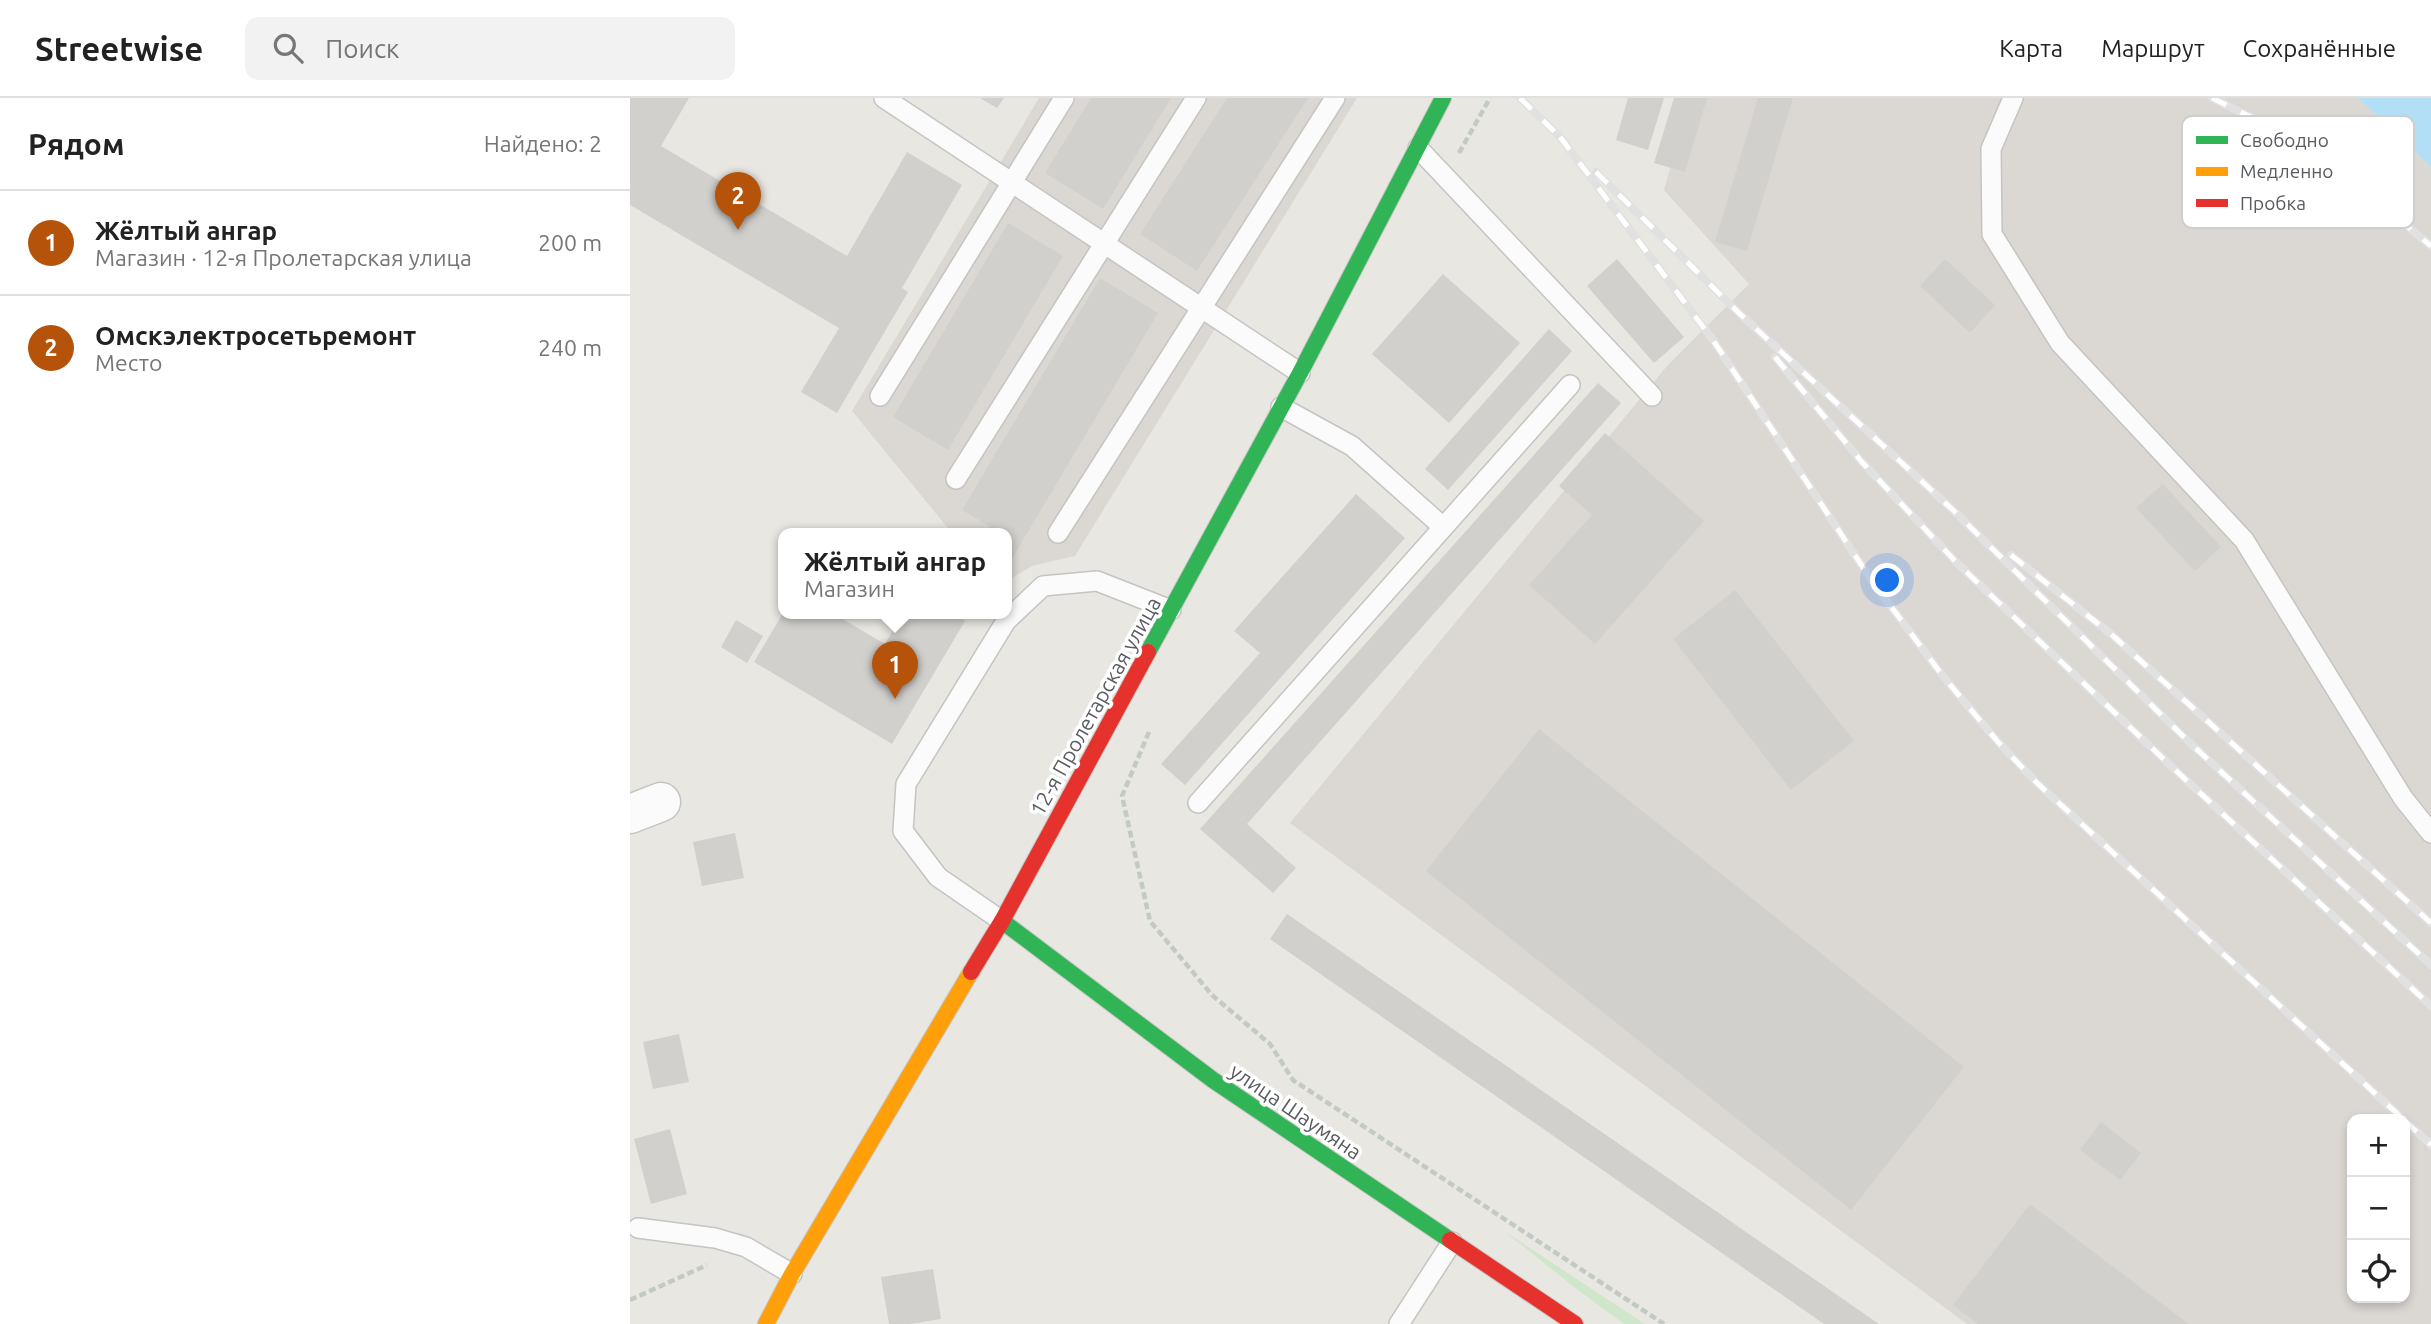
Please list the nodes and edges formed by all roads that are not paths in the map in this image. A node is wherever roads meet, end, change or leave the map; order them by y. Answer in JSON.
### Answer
{"nodes":[{"id":1,"x":884,"y":98,"type":"edge"},
{"id":2,"x":1065,"y":98,"type":"edge"},
{"id":3,"x":1196,"y":98,"type":"edge"},
{"id":4,"x":1335,"y":98,"type":"edge"},
{"id":5,"x":1443,"y":98,"type":"edge"},
{"id":6,"x":2013,"y":98,"type":"edge"},
{"id":7,"x":1418,"y":148,"type":"junction"},
{"id":8,"x":1012,"y":183,"type":"junction"},
{"id":9,"x":1104,"y":243,"type":"junction"},
{"id":10,"x":1201,"y":307,"type":"junction"},
{"id":11,"x":1300,"y":373,"type":"junction"},
{"id":12,"x":1570,"y":385,"type":"dead end"},
{"id":13,"x":880,"y":396,"type":"dead end"},
{"id":14,"x":1652,"y":396,"type":"dead end"},
{"id":15,"x":1281,"y":407,"type":"junction"},
{"id":16,"x":956,"y":479,"type":"dead end"},
{"id":17,"x":1443,"y":527,"type":"junction"},
{"id":18,"x":1058,"y":533,"type":"dead end"},
{"id":19,"x":1171,"y":610,"type":"junction"},
{"id":20,"x":1012,"y":615,"type":"edge"},
{"id":21,"x":1008,"y":619,"type":"edge"},
{"id":22,"x":1198,"y":803,"type":"dead end"},
{"id":23,"x":2431,"y":833,"type":"edge"},
{"id":24,"x":1002,"y":921,"type":"junction"},
{"id":25,"x":638,"y":1228,"type":"dead end"},
{"id":26,"x":1452,"y":1242,"type":"junction"},
{"id":27,"x":792,"y":1274,"type":"junction"},
{"id":28,"x":766,"y":1324,"type":"edge"},
{"id":29,"x":1399,"y":1324,"type":"edge"},
{"id":30,"x":1574,"y":1324,"type":"edge"}],
"edges":[{"from":1,"to":8,"type":"lane"},
{"from":2,"to":8,"type":"lane"},
{"from":3,"to":9,"type":"lane"},
{"from":4,"to":10,"type":"lane"},
{"from":5,"to":7,"type":"main road","name":"12-я Пролетарская улица"},
{"from":6,"to":23,"type":"lane"},
{"from":7,"to":11,"type":"main road","name":"12-я Пролетарская улица"},
{"from":7,"to":14,"type":"lane"},
{"from":8,"to":9,"type":"lane"},
{"from":8,"to":13,"type":"lane"},
{"from":9,"to":10,"type":"lane"},
{"from":9,"to":16,"type":"lane"},
{"from":10,"to":11,"type":"lane"},
{"from":10,"to":18,"type":"lane"},
{"from":11,"to":15,"type":"main road","name":"12-я Пролетарская улица"},
{"from":12,"to":17,"type":"lane"},
{"from":15,"to":17,"type":"lane"},
{"from":15,"to":19,"type":"main road","name":"12-я Пролетарская улица"},
{"from":17,"to":22,"type":"lane"},
{"from":19,"to":20,"type":"lane"},
{"from":19,"to":24,"type":"main road","name":"12-я Пролетарская улица"},
{"from":21,"to":24,"type":"lane"},
{"from":24,"to":26,"type":"main road","name":"улица Шаумяна"},
{"from":24,"to":27,"type":"main road","name":"12-я Пролетарская улица"},
{"from":25,"to":27,"type":"lane"},
{"from":26,"to":29,"type":"lane"},
{"from":26,"to":30,"type":"main road","name":"улица Шаумяна"},
{"from":27,"to":28,"type":"main road","name":"12-я Пролетарская улица"}]}
